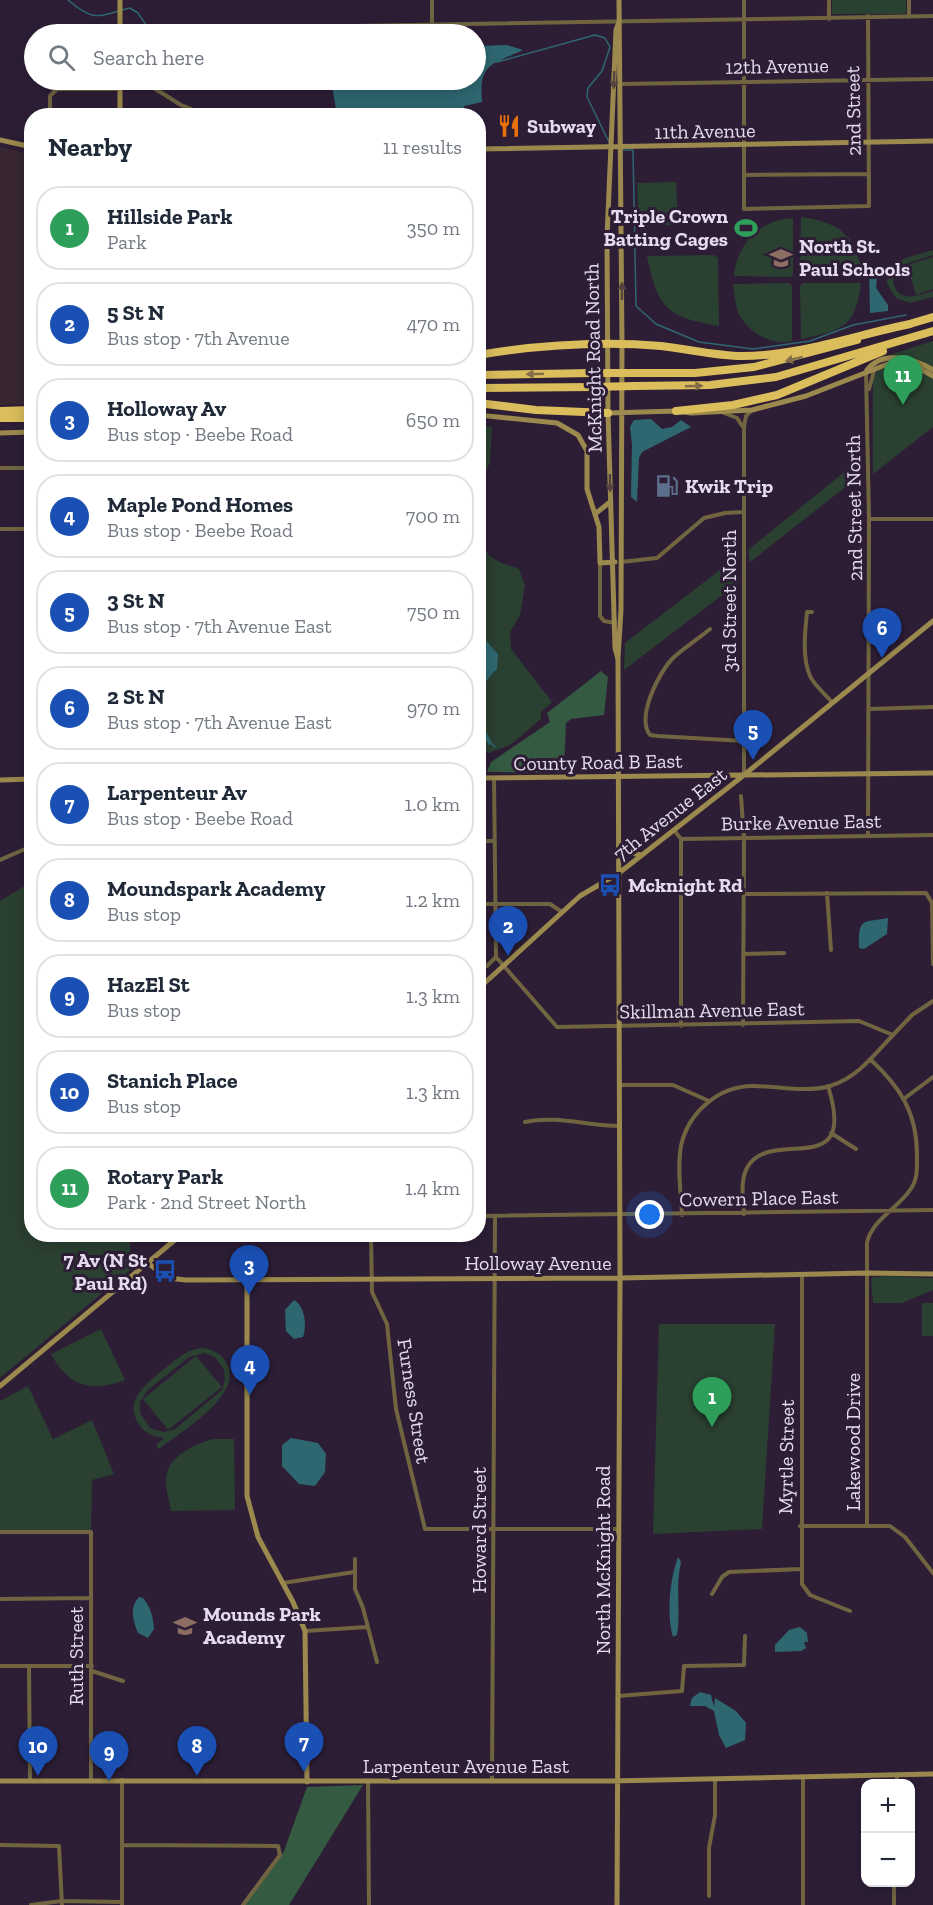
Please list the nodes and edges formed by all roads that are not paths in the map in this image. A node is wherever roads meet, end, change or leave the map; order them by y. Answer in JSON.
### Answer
{"nodes":[{"id":1,"x":120,"y":0,"type":"edge"},
{"id":2,"x":432,"y":0,"type":"edge"},
{"id":3,"x":619,"y":0,"type":"edge"},
{"id":4,"x":744,"y":0,"type":"edge"},
{"id":5,"x":829,"y":0,"type":"edge"},
{"id":6,"x":909,"y":0,"type":"edge"},
{"id":7,"x":868,"y":16,"type":"junction"},
{"id":8,"x":933,"y":16,"type":"edge"},
{"id":9,"x":909,"y":17,"type":"junction"},
{"id":10,"x":829,"y":19,"type":"junction"},
{"id":11,"x":744,"y":20,"type":"junction"},
{"id":12,"x":619,"y":22,"type":"junction"},
{"id":13,"x":120,"y":24,"type":"edge"},
{"id":14,"x":432,"y":24,"type":"joint"},
{"id":15,"x":868,"y":79,"type":"junction"},
{"id":16,"x":933,"y":79,"type":"edge"},
{"id":17,"x":743,"y":82,"type":"junction"},
{"id":18,"x":622,"y":84,"type":"junction"},
{"id":19,"x":56,"y":90,"type":"edge"},
{"id":20,"x":120,"y":90,"type":"edge"},
{"id":21,"x":157,"y":90,"type":"edge"},
{"id":22,"x":50,"y":108,"type":"edge"},
{"id":23,"x":120,"y":108,"type":"edge"},
{"id":24,"x":188,"y":108,"type":"edge"},
{"id":25,"x":933,"y":141,"type":"edge"},
{"id":26,"x":0,"y":142,"type":"edge"},
{"id":27,"x":869,"y":142,"type":"junction"},
{"id":28,"x":744,"y":145,"type":"junction"},
{"id":29,"x":24,"y":146,"type":"edge"},
{"id":30,"x":611,"y":147,"type":"junction"},
{"id":31,"x":621,"y":147,"type":"junction"},
{"id":32,"x":486,"y":149,"type":"edge"},
{"id":33,"x":869,"y":174,"type":"junction"},
{"id":34,"x":744,"y":175,"type":"junction"},
{"id":35,"x":933,"y":317,"type":"edge"},
{"id":36,"x":910,"y":324,"type":"junction"},
{"id":37,"x":933,"y":331,"type":"edge"},
{"id":38,"x":914,"y":336,"type":"junction"},
{"id":39,"x":608,"y":344,"type":"junction"},
{"id":40,"x":622,"y":345,"type":"junction"},
{"id":41,"x":486,"y":354,"type":"edge"},
{"id":42,"x":876,"y":367,"type":"junction"},
{"id":43,"x":933,"y":370,"type":"edge"},
{"id":44,"x":866,"y":371,"type":"junction"},
{"id":45,"x":486,"y":375,"type":"edge"},
{"id":46,"x":933,"y":376,"type":"edge"},
{"id":47,"x":486,"y":388,"type":"edge"},
{"id":48,"x":868,"y":396,"type":"junction"},
{"id":49,"x":486,"y":404,"type":"edge"},
{"id":50,"x":24,"y":410,"type":"edge"},
{"id":51,"x":752,"y":410,"type":"junction"},
{"id":52,"x":0,"y":411,"type":"edge"},
{"id":53,"x":676,"y":411,"type":"junction"},
{"id":54,"x":608,"y":412,"type":"junction"},
{"id":55,"x":721,"y":412,"type":"junction"},
{"id":56,"x":622,"y":413,"type":"junction"},
{"id":57,"x":486,"y":416,"type":"edge"},
{"id":58,"x":0,"y":418,"type":"edge"},
{"id":59,"x":24,"y":418,"type":"edge"},
{"id":60,"x":744,"y":427,"type":"junction"},
{"id":61,"x":24,"y":432,"type":"edge"},
{"id":62,"x":0,"y":433,"type":"edge"},
{"id":63,"x":0,"y":468,"type":"edge"},
{"id":64,"x":24,"y":468,"type":"edge"},
{"id":65,"x":610,"y":502,"type":"junction"},
{"id":66,"x":744,"y":512,"type":"junction"},
{"id":67,"x":595,"y":514,"type":"junction"},
{"id":68,"x":869,"y":519,"type":"junction"},
{"id":69,"x":933,"y":519,"type":"edge"},
{"id":70,"x":24,"y":528,"type":"edge"},
{"id":71,"x":0,"y":529,"type":"edge"},
{"id":72,"x":613,"y":562,"type":"junction"},
{"id":73,"x":621,"y":562,"type":"junction"},
{"id":74,"x":600,"y":563,"type":"junction"},
{"id":75,"x":812,"y":612,"type":"dead end"},
{"id":76,"x":933,"y":621,"type":"edge"},
{"id":77,"x":615,"y":623,"type":"junction"},
{"id":78,"x":710,"y":629,"type":"dead end"},
{"id":79,"x":618,"y":659,"type":"junction"},
{"id":80,"x":869,"y":672,"type":"junction"},
{"id":81,"x":831,"y":702,"type":"junction"},
{"id":82,"x":933,"y":707,"type":"edge"},
{"id":83,"x":869,"y":709,"type":"junction"},
{"id":84,"x":744,"y":741,"type":"junction"},
{"id":85,"x":933,"y":773,"type":"edge"},
{"id":86,"x":869,"y":774,"type":"junction"},
{"id":87,"x":744,"y":776,"type":"junction"},
{"id":88,"x":618,"y":777,"type":"junction"},
{"id":89,"x":486,"y":778,"type":"edge"},
{"id":90,"x":494,"y":778,"type":"junction"},
{"id":91,"x":24,"y":779,"type":"edge"},
{"id":92,"x":0,"y":780,"type":"edge"},
{"id":93,"x":741,"y":796,"type":"dead end"},
{"id":94,"x":674,"y":830,"type":"junction"},
{"id":95,"x":933,"y":835,"type":"edge"},
{"id":96,"x":868,"y":836,"type":"junction"},
{"id":97,"x":744,"y":838,"type":"junction"},
{"id":98,"x":681,"y":839,"type":"junction"},
{"id":99,"x":495,"y":841,"type":"junction"},
{"id":100,"x":486,"y":842,"type":"edge"},
{"id":101,"x":619,"y":844,"type":"junction"},
{"id":102,"x":24,"y":850,"type":"edge"},
{"id":103,"x":642,"y":855,"type":"junction"},
{"id":104,"x":0,"y":860,"type":"edge"},
{"id":105,"x":619,"y":873,"type":"junction"},
{"id":106,"x":593,"y":887,"type":"junction"},
{"id":107,"x":827,"y":893,"type":"junction"},
{"id":108,"x":744,"y":894,"type":"junction"},
{"id":109,"x":619,"y":896,"type":"junction"},
{"id":110,"x":486,"y":904,"type":"edge"},
{"id":111,"x":495,"y":904,"type":"junction"},
{"id":112,"x":562,"y":912,"type":"junction"},
{"id":113,"x":831,"y":950,"type":"dead end"},
{"id":114,"x":784,"y":953,"type":"dead end"},
{"id":115,"x":743,"y":954,"type":"junction"},
{"id":116,"x":496,"y":957,"type":"junction"},
{"id":117,"x":933,"y":964,"type":"edge"},
{"id":118,"x":486,"y":966,"type":"edge"},
{"id":119,"x":505,"y":966,"type":"junction"},
{"id":120,"x":486,"y":982,"type":"edge"},
{"id":121,"x":933,"y":1001,"type":"edge"},
{"id":122,"x":743,"y":1025,"type":"junction"},
{"id":123,"x":681,"y":1026,"type":"junction"},
{"id":124,"x":618,"y":1028,"type":"junction"},
{"id":125,"x":893,"y":1035,"type":"junction"},
{"id":126,"x":870,"y":1059,"type":"junction"},
{"id":127,"x":933,"y":1077,"type":"edge"},
{"id":128,"x":619,"y":1085,"type":"junction"},
{"id":129,"x":828,"y":1086,"type":"junction"},
{"id":130,"x":905,"y":1098,"type":"junction"},
{"id":131,"x":709,"y":1101,"type":"junction"},
{"id":132,"x":525,"y":1122,"type":"dead end"},
{"id":133,"x":620,"y":1126,"type":"junction"},
{"id":134,"x":831,"y":1133,"type":"junction"},
{"id":135,"x":856,"y":1149,"type":"dead end"},
{"id":136,"x":933,"y":1210,"type":"edge"},
{"id":137,"x":890,"y":1211,"type":"junction"},
{"id":138,"x":744,"y":1214,"type":"junction"},
{"id":139,"x":682,"y":1215,"type":"junction"},
{"id":140,"x":486,"y":1216,"type":"edge"},
{"id":141,"x":495,"y":1216,"type":"junction"},
{"id":142,"x":620,"y":1216,"type":"junction"},
{"id":143,"x":173,"y":1242,"type":"edge"},
{"id":144,"x":371,"y":1242,"type":"edge"},
{"id":145,"x":148,"y":1263,"type":"junction"},
{"id":146,"x":868,"y":1273,"type":"junction"},
{"id":147,"x":802,"y":1274,"type":"junction"},
{"id":148,"x":933,"y":1274,"type":"edge"},
{"id":149,"x":620,"y":1278,"type":"junction"},
{"id":150,"x":495,"y":1279,"type":"junction"},
{"id":151,"x":247,"y":1280,"type":"junction"},
{"id":152,"x":371,"y":1280,"type":"junction"},
{"id":153,"x":0,"y":1386,"type":"edge"},
{"id":154,"x":867,"y":1524,"type":"junction"},
{"id":155,"x":800,"y":1526,"type":"junction"},
{"id":156,"x":618,"y":1529,"type":"junction"},
{"id":157,"x":494,"y":1530,"type":"junction"},
{"id":158,"x":0,"y":1532,"type":"edge"},
{"id":159,"x":355,"y":1559,"type":"dead end"},
{"id":160,"x":801,"y":1569,"type":"junction"},
{"id":161,"x":354,"y":1572,"type":"junction"},
{"id":162,"x":933,"y":1573,"type":"edge"},
{"id":163,"x":283,"y":1583,"type":"junction"},
{"id":164,"x":712,"y":1594,"type":"dead end"},
{"id":165,"x":91,"y":1598,"type":"junction"},
{"id":166,"x":0,"y":1599,"type":"edge"},
{"id":167,"x":850,"y":1611,"type":"dead end"},
{"id":168,"x":367,"y":1627,"type":"junction"},
{"id":169,"x":305,"y":1631,"type":"junction"},
{"id":170,"x":745,"y":1636,"type":"dead end"},
{"id":171,"x":377,"y":1662,"type":"dead end"},
{"id":172,"x":0,"y":1666,"type":"edge"},
{"id":173,"x":29,"y":1666,"type":"junction"},
{"id":174,"x":92,"y":1668,"type":"junction"},
{"id":175,"x":123,"y":1681,"type":"dead end"},
{"id":176,"x":618,"y":1696,"type":"junction"},
{"id":177,"x":933,"y":1774,"type":"edge"},
{"id":178,"x":897,"y":1775,"type":"junction"},
{"id":179,"x":803,"y":1777,"type":"junction"},
{"id":180,"x":715,"y":1779,"type":"junction"},
{"id":181,"x":897,"y":1779,"type":"edge"},
{"id":182,"x":91,"y":1780,"type":"junction"},
{"id":183,"x":122,"y":1780,"type":"junction"},
{"id":184,"x":618,"y":1780,"type":"junction"},
{"id":185,"x":0,"y":1781,"type":"edge"},
{"id":186,"x":30,"y":1781,"type":"junction"},
{"id":187,"x":368,"y":1781,"type":"junction"},
{"id":188,"x":492,"y":1781,"type":"junction"},
{"id":189,"x":307,"y":1782,"type":"junction"},
{"id":190,"x":0,"y":1845,"type":"edge"},
{"id":191,"x":123,"y":1845,"type":"junction"},
{"id":192,"x":894,"y":1887,"type":"edge"},
{"id":193,"x":709,"y":1896,"type":"dead end"},
{"id":194,"x":62,"y":1903,"type":"edge"},
{"id":195,"x":122,"y":1903,"type":"edge"},
{"id":196,"x":31,"y":1905,"type":"edge"},
{"id":197,"x":243,"y":1905,"type":"edge"},
{"id":198,"x":369,"y":1905,"type":"edge"},
{"id":199,"x":617,"y":1905,"type":"edge"},
{"id":200,"x":803,"y":1905,"type":"edge"},
{"id":201,"x":894,"y":1905,"type":"edge"}],
"edges":[{"from":1,"to":13,"type":"street"},
{"from":2,"to":14,"type":"street"},
{"from":3,"to":12,"type":"street","name":"McKnight Road North"},
{"from":4,"to":11,"type":"street"},
{"from":5,"to":10,"type":"street"},
{"from":6,"to":9,"type":"street"},
{"from":7,"to":9,"type":"street"},
{"from":7,"to":10,"type":"street"},
{"from":7,"to":15,"type":"street","name":"2nd Street"},
{"from":8,"to":9,"type":"street"},
{"from":10,"to":11,"type":"street"},
{"from":11,"to":12,"type":"street"},
{"from":11,"to":17,"type":"street"},
{"from":12,"to":14,"type":"street"},
{"from":12,"to":18,"type":"street","name":"McKnight Road North"},
{"from":12,"to":30,"type":"street","name":"McKnight Road North","one_way":true},
{"from":15,"to":16,"type":"street","name":"12th Avenue"},
{"from":15,"to":17,"type":"street","name":"12th Avenue"},
{"from":15,"to":27,"type":"street","name":"2nd Street"},
{"from":17,"to":18,"type":"street","name":"12th Avenue"},
{"from":17,"to":28,"type":"street"},
{"from":18,"to":31,"type":"street","name":"McKnight Road North"},
{"from":19,"to":22,"type":"street"},
{"from":20,"to":23,"type":"street"},
{"from":21,"to":24,"type":"street"},
{"from":25,"to":27,"type":"street","name":"11th Avenue"},
{"from":26,"to":29,"type":"street"},
{"from":27,"to":28,"type":"street","name":"11th Avenue"},
{"from":27,"to":33,"type":"street","name":"2nd Street"},
{"from":28,"to":31,"type":"street","name":"11th Avenue"},
{"from":28,"to":34,"type":"street"},
{"from":30,"to":31,"type":"street","name":"11th Avenue"},
{"from":30,"to":32,"type":"street","name":"11th Avenue"},
{"from":30,"to":39,"type":"street","name":"McKnight Road North"},
{"from":40,"to":31,"type":"street","name":"McKnight Road North","one_way":true},
{"from":33,"to":34,"type":"street"},
{"from":33,"to":34,"type":"street","name":"2nd Street"},
{"from":35,"to":36,"type":"highway"},
{"from":36,"to":40,"type":"highway"},
{"from":36,"to":45,"type":"highway","one_way":true,"bridge":true},
{"from":37,"to":38,"type":"highway"},
{"from":47,"to":38,"type":"highway","one_way":true,"bridge":true},
{"from":38,"to":53,"type":"highway"},
{"from":39,"to":40,"type":"highway"},
{"from":39,"to":41,"type":"highway"},
{"from":39,"to":54,"type":"street","name":"McKnight Road North"},
{"from":40,"to":56,"type":"street","name":"McKnight Road North"},
{"from":42,"to":44,"type":"street"},
{"from":42,"to":46,"type":"street"},
{"from":42,"to":48,"type":"street","name":"2nd Street North"},
{"from":43,"to":44,"type":"street"},
{"from":44,"to":48,"type":"street","name":"2nd Street North"},
{"from":44,"to":51,"type":"street"},
{"from":48,"to":68,"type":"street","name":"2nd Street North"},
{"from":49,"to":54,"type":"highway"},
{"from":50,"to":52,"type":"highway"},
{"from":51,"to":55,"type":"street"},
{"from":51,"to":60,"type":"street","name":"3rd Street North"},
{"from":53,"to":55,"type":"street"},
{"from":53,"to":56,"type":"street"},
{"from":54,"to":56,"type":"street"},
{"from":54,"to":65,"type":"street","name":"McKnight Road North","one_way":true},
{"from":55,"to":60,"type":"street"},
{"from":56,"to":73,"type":"street","name":"McKnight Road North"},
{"from":57,"to":67,"type":"street"},
{"from":58,"to":59,"type":"highway"},
{"from":60,"to":66,"type":"street","name":"3rd Street North"},
{"from":61,"to":62,"type":"street"},
{"from":63,"to":64,"type":"street"},
{"from":65,"to":67,"type":"street"},
{"from":65,"to":72,"type":"street","name":"McKnight Road North"},
{"from":66,"to":73,"type":"street"},
{"from":66,"to":84,"type":"street","name":"3rd Street North"},
{"from":67,"to":74,"type":"street"},
{"from":68,"to":69,"type":"street"},
{"from":68,"to":80,"type":"street","name":"2nd Street North"},
{"from":70,"to":71,"type":"street"},
{"from":72,"to":73,"type":"street"},
{"from":72,"to":74,"type":"street"},
{"from":72,"to":77,"type":"street","name":"McKnight Road North"},
{"from":73,"to":79,"type":"street","name":"McKnight Road North"},
{"from":74,"to":77,"type":"street"},
{"from":75,"to":81,"type":"street"},
{"from":76,"to":80,"type":"street","name":"7th Avenue East"},
{"from":77,"to":79,"type":"street","name":"McKnight Road North"},
{"from":78,"to":84,"type":"street"},
{"from":79,"to":88,"type":"street","name":"McKnight Road North"},
{"from":80,"to":81,"type":"street","name":"7th Avenue East"},
{"from":80,"to":83,"type":"street","name":"2nd Street North"},
{"from":81,"to":87,"type":"street","name":"7th Avenue East"},
{"from":82,"to":83,"type":"street"},
{"from":83,"to":86,"type":"street","name":"2nd Street North"},
{"from":84,"to":87,"type":"street","name":"3rd Street North"},
{"from":85,"to":86,"type":"street","name":"County Road B East"},
{"from":86,"to":87,"type":"street","name":"County Road B East"},
{"from":86,"to":96,"type":"street","name":"2nd Street North"},
{"from":87,"to":88,"type":"street","name":"County Road B East"},
{"from":87,"to":94,"type":"street","name":"7th Avenue East"},
{"from":88,"to":90,"type":"street","name":"County Road B East"},
{"from":88,"to":101,"type":"street","name":"McKnight Road North"},
{"from":89,"to":90,"type":"street","name":"County Road B East"},
{"from":90,"to":99,"type":"street"},
{"from":91,"to":92,"type":"street"},
{"from":93,"to":97,"type":"street"},
{"from":94,"to":98,"type":"street"},
{"from":94,"to":103,"type":"street","name":"7th Avenue East"},
{"from":95,"to":96,"type":"street","name":"Burke Avenue East"},
{"from":96,"to":97,"type":"street","name":"Burke Avenue East"},
{"from":97,"to":98,"type":"street","name":"Burke Avenue East"},
{"from":97,"to":108,"type":"street"},
{"from":98,"to":123,"type":"street"},
{"from":99,"to":100,"type":"street"},
{"from":99,"to":111,"type":"street"},
{"from":101,"to":103,"type":"street"},
{"from":101,"to":105,"type":"street","name":"McKnight Road North"},
{"from":102,"to":104,"type":"street"},
{"from":103,"to":105,"type":"street","name":"7th Avenue East"},
{"from":105,"to":106,"type":"street","name":"7th Avenue East"},
{"from":105,"to":109,"type":"street","name":"McKnight Road North"},
{"from":106,"to":109,"type":"street"},
{"from":106,"to":112,"type":"street","name":"7th Avenue East"},
{"from":107,"to":108,"type":"street"},
{"from":107,"to":113,"type":"street"},
{"from":107,"to":117,"type":"street"},
{"from":108,"to":115,"type":"street"},
{"from":109,"to":124,"type":"street","name":"McKnight Road North"},
{"from":110,"to":111,"type":"street"},
{"from":111,"to":112,"type":"street"},
{"from":111,"to":116,"type":"street"},
{"from":112,"to":119,"type":"street","name":"7th Avenue East"},
{"from":114,"to":115,"type":"street"},
{"from":115,"to":122,"type":"street"},
{"from":116,"to":118,"type":"street"},
{"from":116,"to":119,"type":"street","name":"Skillman Avenue East"},
{"from":119,"to":120,"type":"street","name":"7th Avenue East"},
{"from":119,"to":124,"type":"street","name":"Skillman Avenue East"},
{"from":121,"to":125,"type":"street"},
{"from":122,"to":123,"type":"street","name":"Skillman Avenue East"},
{"from":122,"to":125,"type":"street","name":"Skillman Avenue East"},
{"from":123,"to":124,"type":"street","name":"Skillman Avenue East"},
{"from":124,"to":128,"type":"street","name":"McKnight Road North"},
{"from":125,"to":126,"type":"street"},
{"from":126,"to":129,"type":"street"},
{"from":126,"to":130,"type":"street"},
{"from":127,"to":130,"type":"street"},
{"from":128,"to":131,"type":"street"},
{"from":128,"to":133,"type":"street","name":"McKnight Road North"},
{"from":129,"to":131,"type":"street"},
{"from":129,"to":134,"type":"street"},
{"from":130,"to":137,"type":"street","name":"Lakewood Drive"},
{"from":131,"to":139,"type":"street"},
{"from":132,"to":133,"type":"street"},
{"from":133,"to":142,"type":"street","name":"North McKnight Road"},
{"from":134,"to":135,"type":"street"},
{"from":134,"to":138,"type":"street"},
{"from":136,"to":137,"type":"street","name":"Cowern Place East"},
{"from":137,"to":138,"type":"street","name":"Cowern Place East"},
{"from":137,"to":146,"type":"street","name":"Lakewood Drive"},
{"from":138,"to":139,"type":"street","name":"Cowern Place East"},
{"from":139,"to":142,"type":"street","name":"Cowern Place East"},
{"from":140,"to":141,"type":"street","name":"Cowern Place East"},
{"from":141,"to":142,"type":"street","name":"Cowern Place East"},
{"from":141,"to":150,"type":"street","name":"Howard Street"},
{"from":142,"to":149,"type":"street","name":"North McKnight Road"},
{"from":143,"to":145,"type":"street"},
{"from":144,"to":152,"type":"street","name":"Furness Street"},
{"from":145,"to":151,"type":"street","name":"Holloway Avenue"},
{"from":145,"to":153,"type":"street"},
{"from":146,"to":147,"type":"street","name":"Holloway Avenue"},
{"from":146,"to":148,"type":"street","name":"Holloway Avenue"},
{"from":146,"to":154,"type":"street","name":"Lakewood Drive"},
{"from":147,"to":149,"type":"street","name":"Holloway Avenue"},
{"from":147,"to":155,"type":"street","name":"Myrtle Street"},
{"from":149,"to":150,"type":"street","name":"Holloway Avenue"},
{"from":149,"to":156,"type":"street","name":"North McKnight Road"},
{"from":150,"to":152,"type":"street","name":"Holloway Avenue"},
{"from":150,"to":157,"type":"street","name":"Howard Street"},
{"from":151,"to":152,"type":"street","name":"Holloway Avenue"},
{"from":151,"to":163,"type":"street"},
{"from":152,"to":157,"type":"street","name":"Furness Street"},
{"from":154,"to":155,"type":"street"},
{"from":154,"to":162,"type":"street","name":"Lakewood Drive"},
{"from":155,"to":160,"type":"street","name":"Myrtle Street"},
{"from":156,"to":157,"type":"street"},
{"from":156,"to":176,"type":"street","name":"North McKnight Road"},
{"from":157,"to":188,"type":"street","name":"Howard Street"},
{"from":158,"to":165,"type":"street","name":"Ruth Street"},
{"from":159,"to":161,"type":"street"},
{"from":160,"to":164,"type":"street"},
{"from":160,"to":167,"type":"street","name":"Myrtle Street"},
{"from":161,"to":163,"type":"street"},
{"from":161,"to":168,"type":"street"},
{"from":163,"to":169,"type":"street"},
{"from":165,"to":166,"type":"street"},
{"from":165,"to":174,"type":"street","name":"Ruth Street"},
{"from":168,"to":169,"type":"street"},
{"from":168,"to":171,"type":"street"},
{"from":169,"to":189,"type":"street"},
{"from":170,"to":176,"type":"street"},
{"from":172,"to":173,"type":"street"},
{"from":173,"to":174,"type":"street"},
{"from":173,"to":186,"type":"street"},
{"from":174,"to":175,"type":"street"},
{"from":174,"to":182,"type":"street","name":"Ruth Street"},
{"from":176,"to":184,"type":"street","name":"North McKnight Road"},
{"from":177,"to":178,"type":"street","name":"Larpenteur Avenue East"},
{"from":178,"to":179,"type":"street","name":"Larpenteur Avenue East"},
{"from":178,"to":181,"type":"street"},
{"from":179,"to":180,"type":"street","name":"Larpenteur Avenue East"},
{"from":179,"to":200,"type":"street"},
{"from":180,"to":184,"type":"street","name":"Larpenteur Avenue East"},
{"from":180,"to":193,"type":"street"},
{"from":182,"to":183,"type":"street","name":"Larpenteur Avenue East"},
{"from":182,"to":186,"type":"street","name":"Larpenteur Avenue East"},
{"from":183,"to":189,"type":"street","name":"Larpenteur Avenue East"},
{"from":183,"to":191,"type":"street"},
{"from":184,"to":188,"type":"street","name":"Larpenteur Avenue East"},
{"from":184,"to":199,"type":"street","name":"North McKnight Road"},
{"from":185,"to":186,"type":"street","name":"Larpenteur Avenue East"},
{"from":187,"to":188,"type":"street","name":"Larpenteur Avenue East"},
{"from":187,"to":189,"type":"street","name":"Larpenteur Avenue East"},
{"from":187,"to":198,"type":"street"},
{"from":190,"to":194,"type":"street"},
{"from":191,"to":195,"type":"street"},
{"from":191,"to":197,"type":"street"},
{"from":192,"to":201,"type":"street"},
{"from":194,"to":195,"type":"street"},
{"from":194,"to":196,"type":"street"}]}
